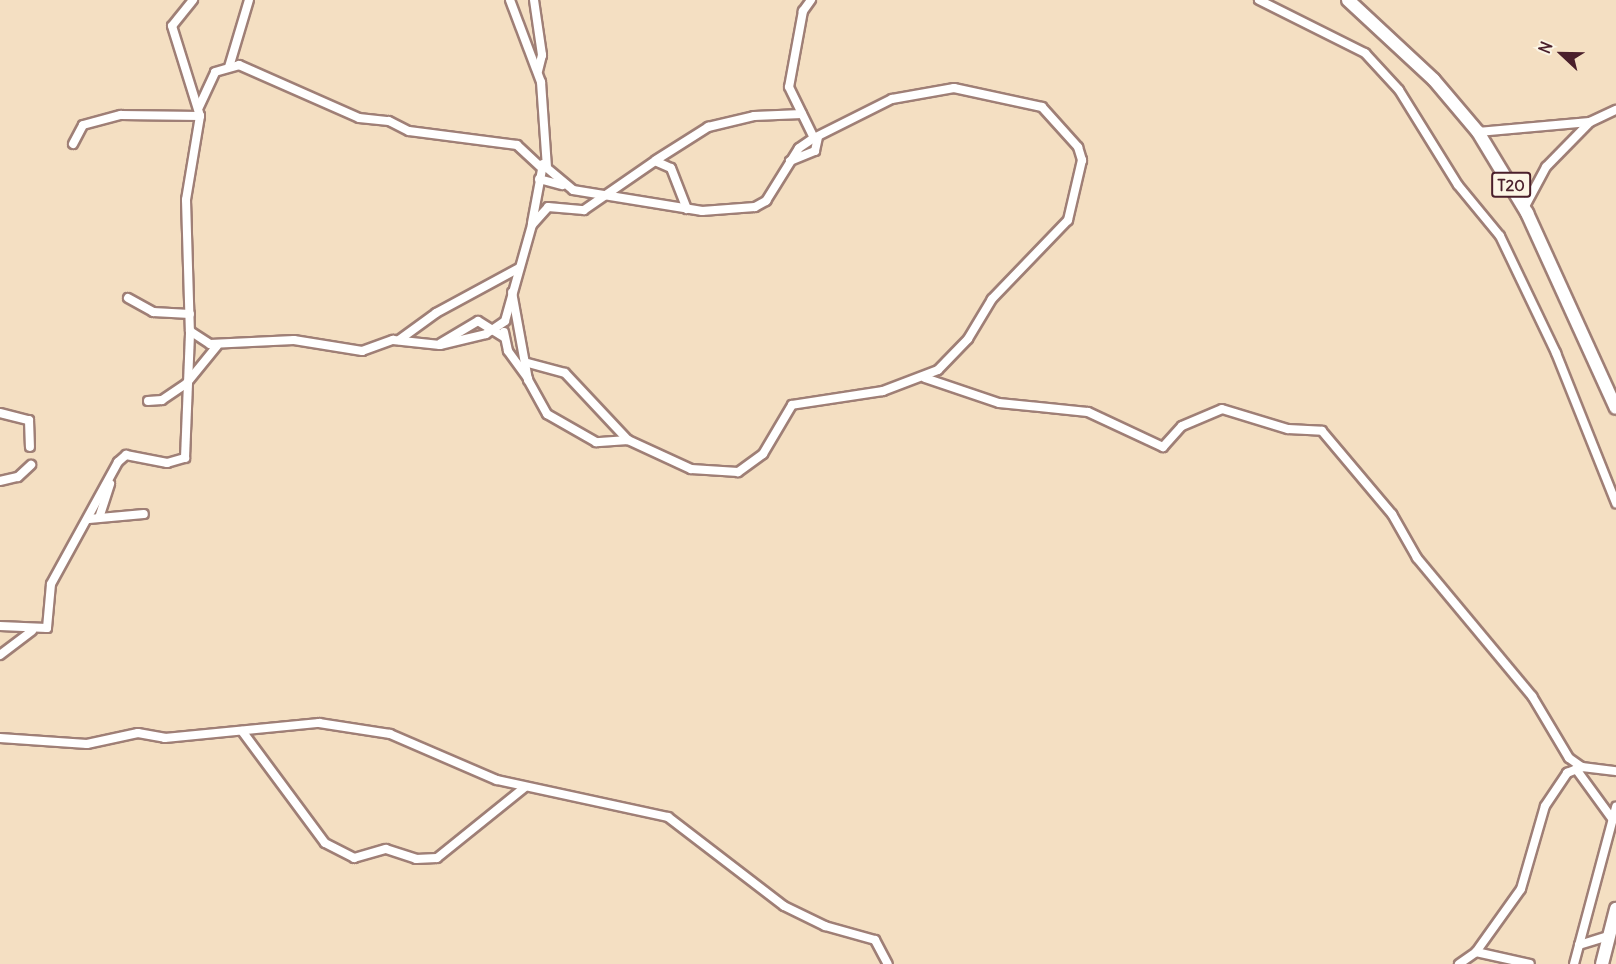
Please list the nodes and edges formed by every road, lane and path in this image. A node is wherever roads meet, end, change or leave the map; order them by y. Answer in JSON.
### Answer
{"nodes":[{"id":1,"x":194,"y":0,"type":"edge"},
{"id":2,"x":249,"y":0,"type":"edge"},
{"id":3,"x":510,"y":0,"type":"edge"},
{"id":4,"x":527,"y":0,"type":"edge"},
{"id":5,"x":534,"y":0,"type":"edge"},
{"id":6,"x":811,"y":0,"type":"edge"},
{"id":7,"x":1259,"y":0,"type":"edge"},
{"id":8,"x":1348,"y":0,"type":"edge"},
{"id":9,"x":534,"y":13,"type":"junction"},
{"id":10,"x":229,"y":67,"type":"junction"},
{"id":11,"x":538,"y":71,"type":"junction"},
{"id":12,"x":199,"y":107,"type":"junction"},
{"id":13,"x":1616,"y":110,"type":"edge"},
{"id":14,"x":802,"y":114,"type":"junction"},
{"id":15,"x":200,"y":116,"type":"junction"},
{"id":16,"x":1590,"y":122,"type":"junction"},
{"id":17,"x":1478,"y":132,"type":"junction"},
{"id":18,"x":816,"y":137,"type":"junction"},
{"id":19,"x":74,"y":144,"type":"dead end"},
{"id":20,"x":545,"y":157,"type":"junction"},
{"id":21,"x":655,"y":161,"type":"junction"},
{"id":22,"x":542,"y":168,"type":"junction"},
{"id":23,"x":539,"y":179,"type":"junction"},
{"id":24,"x":563,"y":186,"type":"junction"},
{"id":25,"x":606,"y":198,"type":"junction"},
{"id":26,"x":1524,"y":208,"type":"junction"},
{"id":27,"x":687,"y":209,"type":"junction"},
{"id":28,"x":532,"y":225,"type":"junction"},
{"id":29,"x":519,"y":268,"type":"junction"},
{"id":30,"x":512,"y":292,"type":"junction"},
{"id":31,"x":128,"y":298,"type":"dead end"},
{"id":32,"x":190,"y":314,"type":"junction"},
{"id":33,"x":506,"y":321,"type":"junction"},
{"id":34,"x":190,"y":331,"type":"junction"},
{"id":35,"x":496,"y":331,"type":"junction"},
{"id":36,"x":504,"y":337,"type":"junction"},
{"id":37,"x":399,"y":340,"type":"junction"},
{"id":38,"x":440,"y":345,"type":"junction"},
{"id":39,"x":217,"y":346,"type":"junction"},
{"id":40,"x":528,"y":363,"type":"junction"},
{"id":41,"x":925,"y":378,"type":"junction"},
{"id":42,"x":189,"y":380,"type":"junction"},
{"id":43,"x":528,"y":380,"type":"junction"},
{"id":44,"x":148,"y":401,"type":"dead end"},
{"id":45,"x":1616,"y":408,"type":"edge"},
{"id":46,"x":0,"y":413,"type":"edge"},
{"id":47,"x":628,"y":440,"type":"junction"},
{"id":48,"x":30,"y":447,"type":"dead end"},
{"id":49,"x":32,"y":465,"type":"dead end"},
{"id":50,"x":110,"y":479,"type":"junction"},
{"id":51,"x":0,"y":481,"type":"edge"},
{"id":52,"x":1616,"y":503,"type":"edge"},
{"id":53,"x":144,"y":514,"type":"dead end"},
{"id":54,"x":99,"y":518,"type":"junction"},
{"id":55,"x":88,"y":519,"type":"junction"},
{"id":56,"x":0,"y":626,"type":"edge"},
{"id":57,"x":34,"y":631,"type":"junction"},
{"id":58,"x":0,"y":655,"type":"edge"},
{"id":59,"x":242,"y":731,"type":"junction"},
{"id":60,"x":0,"y":738,"type":"edge"},
{"id":61,"x":1579,"y":768,"type":"junction"},
{"id":62,"x":1616,"y":771,"type":"edge"},
{"id":63,"x":525,"y":787,"type":"junction"},
{"id":64,"x":1616,"y":807,"type":"edge"},
{"id":65,"x":1613,"y":820,"type":"junction"},
{"id":66,"x":1616,"y":909,"type":"edge"},
{"id":67,"x":1612,"y":938,"type":"edge"},
{"id":68,"x":1579,"y":945,"type":"junction"},
{"id":69,"x":1476,"y":952,"type":"junction"},
{"id":70,"x":888,"y":964,"type":"edge"},
{"id":71,"x":1460,"y":964,"type":"edge"},
{"id":72,"x":1530,"y":964,"type":"edge"},
{"id":73,"x":1574,"y":964,"type":"edge"},
{"id":74,"x":1602,"y":964,"type":"edge"}],
"edges":[{"from":1,"to":12,"type":"street"},
{"from":2,"to":10,"type":"street"},
{"from":3,"to":11,"type":"street"},
{"from":4,"to":9,"type":"street"},
{"from":5,"to":9,"type":"street"},
{"from":6,"to":14,"type":"street"},
{"from":7,"to":52,"type":"street"},
{"from":8,"to":17,"type":"main road","number":"T20"},
{"from":9,"to":11,"type":"street"},
{"from":10,"to":12,"type":"street"},
{"from":10,"to":22,"type":"street"},
{"from":11,"to":20,"type":"street"},
{"from":12,"to":15,"type":"street"},
{"from":13,"to":16,"type":"street"},
{"from":14,"to":18,"type":"street"},
{"from":14,"to":21,"type":"street"},
{"from":15,"to":19,"type":"street"},
{"from":15,"to":32,"type":"street"},
{"from":16,"to":17,"type":"street"},
{"from":16,"to":26,"type":"street"},
{"from":17,"to":26,"type":"main road","number":"T20"},
{"from":18,"to":27,"type":"street"},
{"from":18,"to":41,"type":"street"},
{"from":20,"to":22,"type":"street"},
{"from":20,"to":24,"type":"street"},
{"from":21,"to":25,"type":"street"},
{"from":21,"to":27,"type":"street"},
{"from":22,"to":23,"type":"street"},
{"from":23,"to":24,"type":"street"},
{"from":23,"to":28,"type":"street"},
{"from":24,"to":25,"type":"street"},
{"from":25,"to":27,"type":"street"},
{"from":25,"to":28,"type":"street"},
{"from":26,"to":45,"type":"main road","number":"T20"},
{"from":28,"to":29,"type":"street"},
{"from":29,"to":30,"type":"street"},
{"from":29,"to":37,"type":"street"},
{"from":30,"to":33,"type":"street"},
{"from":30,"to":40,"type":"street"},
{"from":31,"to":32,"type":"street"},
{"from":32,"to":34,"type":"street"},
{"from":33,"to":35,"type":"street"},
{"from":33,"to":36,"type":"street"},
{"from":34,"to":39,"type":"street"},
{"from":34,"to":42,"type":"street"},
{"from":35,"to":36,"type":"street"},
{"from":35,"to":38,"type":"street"},
{"from":35,"to":38,"type":"street"},
{"from":36,"to":43,"type":"street"},
{"from":37,"to":38,"type":"street"},
{"from":37,"to":39,"type":"street"},
{"from":39,"to":42,"type":"street"},
{"from":40,"to":43,"type":"street"},
{"from":40,"to":47,"type":"street"},
{"from":41,"to":47,"type":"street"},
{"from":41,"to":61,"type":"street"},
{"from":42,"to":44,"type":"street"},
{"from":42,"to":50,"type":"street"},
{"from":43,"to":47,"type":"street"},
{"from":46,"to":48,"type":"street"},
{"from":49,"to":51,"type":"street"},
{"from":50,"to":54,"type":"street"},
{"from":50,"to":55,"type":"street"},
{"from":53,"to":54,"type":"street"},
{"from":54,"to":55,"type":"street"},
{"from":55,"to":57,"type":"street"},
{"from":56,"to":57,"type":"street"},
{"from":57,"to":58,"type":"street"},
{"from":59,"to":60,"type":"street"},
{"from":59,"to":63,"type":"street"},
{"from":59,"to":63,"type":"street"},
{"from":61,"to":62,"type":"street"},
{"from":61,"to":65,"type":"street"},
{"from":61,"to":69,"type":"street"},
{"from":63,"to":70,"type":"street"},
{"from":64,"to":65,"type":"street"},
{"from":65,"to":68,"type":"street"},
{"from":66,"to":67,"type":"main road"},
{"from":67,"to":68,"type":"street"},
{"from":67,"to":74,"type":"main road"},
{"from":68,"to":73,"type":"street"},
{"from":69,"to":71,"type":"street"},
{"from":69,"to":72,"type":"street"}]}
